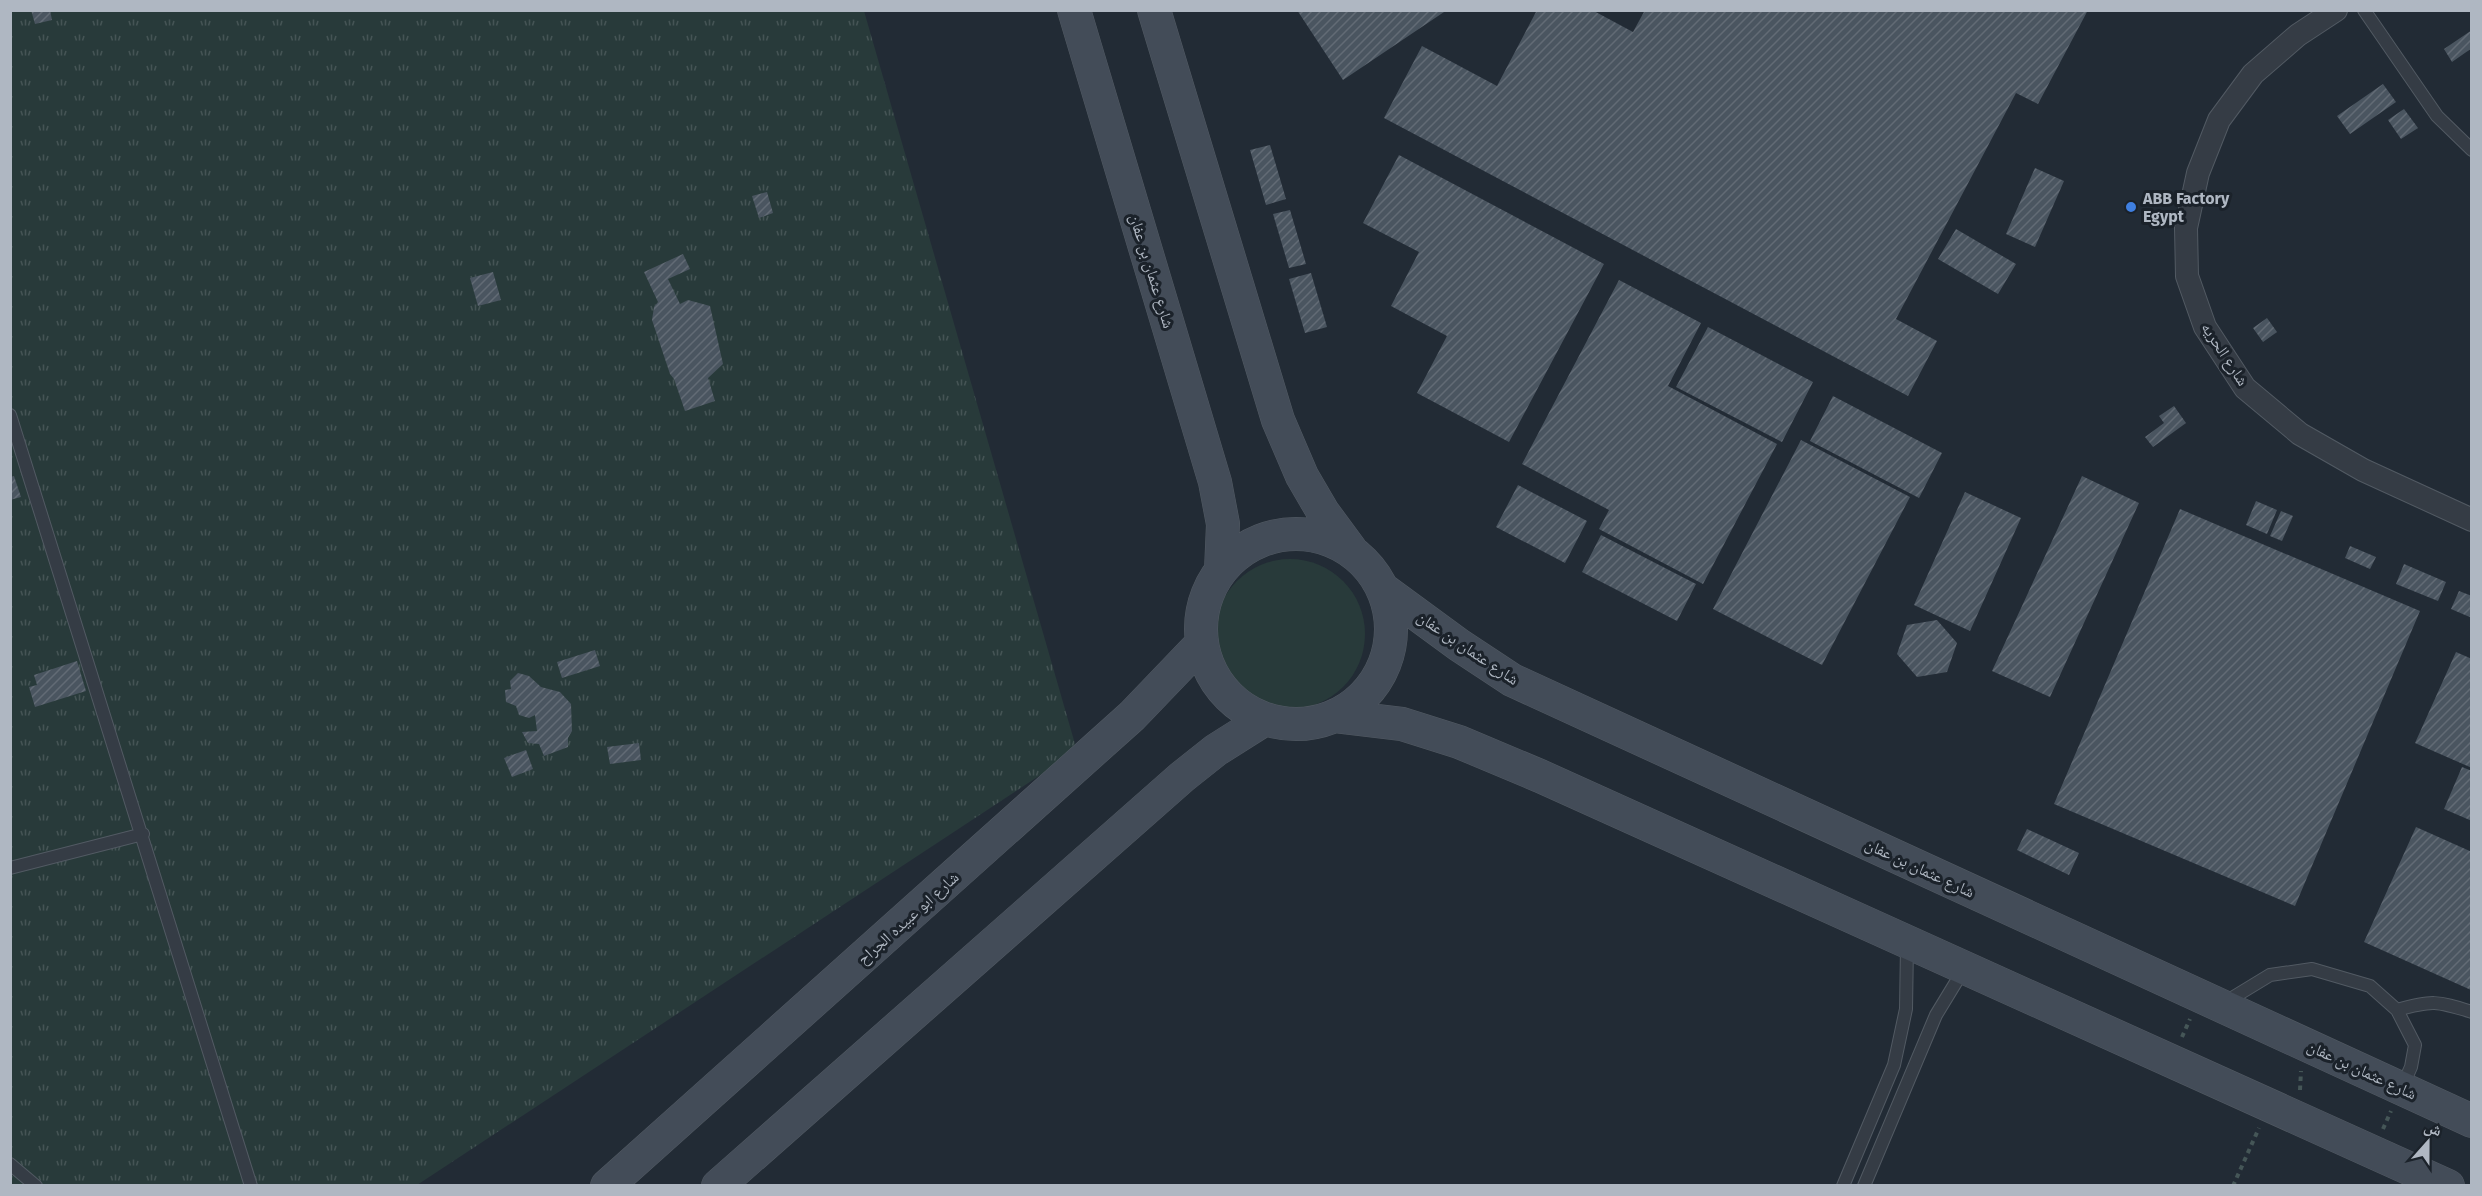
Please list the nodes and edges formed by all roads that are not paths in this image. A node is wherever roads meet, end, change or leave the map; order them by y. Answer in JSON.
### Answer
{"nodes":[{"id":1,"x":1074,"y":10,"type":"edge"},
{"id":2,"x":1155,"y":10,"type":"edge"},
{"id":3,"x":2336,"y":10,"type":"edge"},
{"id":4,"x":2364,"y":10,"type":"edge"},
{"id":5,"x":2472,"y":150,"type":"edge"},
{"id":6,"x":10,"y":415,"type":"edge"},
{"id":7,"x":2472,"y":520,"type":"edge"},
{"id":8,"x":1352,"y":551,"type":"junction"},
{"id":9,"x":1221,"y":570,"type":"junction"},
{"id":10,"x":1384,"y":590,"type":"junction"},
{"id":11,"x":1202,"y":643,"type":"junction"},
{"id":12,"x":1335,"y":716,"type":"junction"},
{"id":13,"x":1265,"y":719,"type":"junction"},
{"id":14,"x":143,"y":834,"type":"junction"},
{"id":15,"x":10,"y":868,"type":"edge"},
{"id":16,"x":1907,"y":942,"type":"junction"},
{"id":17,"x":1964,"y":969,"type":"junction"},
{"id":18,"x":2210,"y":1001,"type":"junction"},
{"id":19,"x":2397,"y":1010,"type":"junction"},
{"id":20,"x":2472,"y":1011,"type":"edge"},
{"id":21,"x":2401,"y":1088,"type":"junction"},
{"id":22,"x":2472,"y":1121,"type":"edge"},
{"id":23,"x":10,"y":1164,"type":"edge"},
{"id":24,"x":36,"y":1185,"type":"edge"},
{"id":25,"x":251,"y":1185,"type":"edge"},
{"id":26,"x":607,"y":1185,"type":"edge"},
{"id":27,"x":718,"y":1185,"type":"edge"},
{"id":28,"x":1843,"y":1185,"type":"edge"},
{"id":29,"x":1864,"y":1185,"type":"edge"},
{"id":30,"x":2448,"y":1185,"type":"edge"}],
"edges":[{"from":1,"to":9,"type":"main road","name":"شارع عثمان بن عفان"},
{"from":2,"to":8,"type":"main road"},
{"from":3,"to":7,"type":"street","name":"شارع الحريه"},
{"from":4,"to":5,"type":"lane"},
{"from":6,"to":14,"type":"lane"},
{"from":8,"to":9,"type":"main road"},
{"from":8,"to":10,"type":"main road"},
{"from":9,"to":11,"type":"main road"},
{"from":10,"to":12,"type":"main road"},
{"from":10,"to":18,"type":"main road","name":"شارع عثمان بن عفان"},
{"from":11,"to":13,"type":"main road"},
{"from":11,"to":26,"type":"main road","name":"شارع ابو عبيده الجراح"},
{"from":12,"to":13,"type":"main road"},
{"from":12,"to":16,"type":"main road"},
{"from":13,"to":27,"type":"main road"},
{"from":14,"to":15,"type":"lane"},
{"from":14,"to":25,"type":"lane"},
{"from":16,"to":17,"type":"main road"},
{"from":16,"to":28,"type":"lane"},
{"from":17,"to":29,"type":"lane"},
{"from":17,"to":30,"type":"main road"},
{"from":18,"to":19,"type":"lane"},
{"from":18,"to":21,"type":"main road","name":"شارع عثمان بن عفان"},
{"from":19,"to":20,"type":"lane"},
{"from":19,"to":21,"type":"lane"},
{"from":21,"to":22,"type":"main road","name":"شارع عثمان بن عفان"},
{"from":23,"to":24,"type":"lane"}]}
